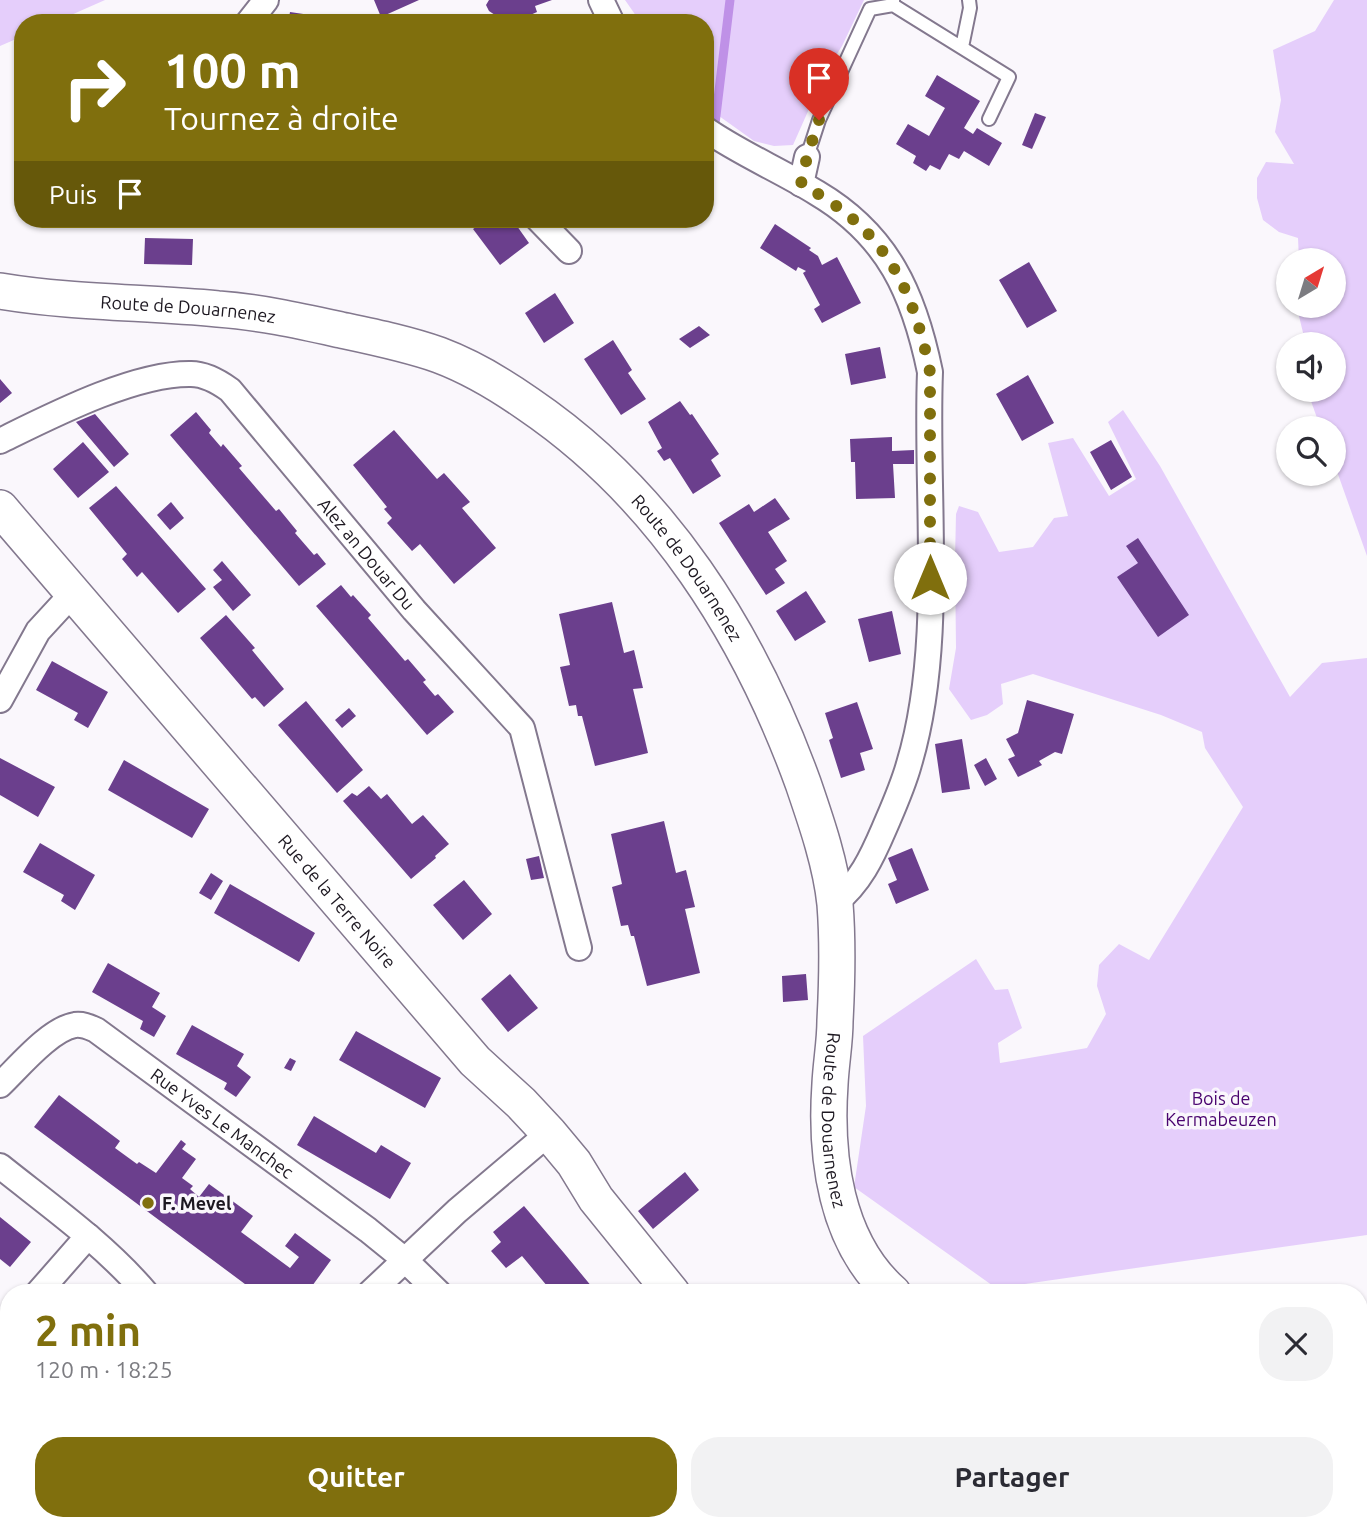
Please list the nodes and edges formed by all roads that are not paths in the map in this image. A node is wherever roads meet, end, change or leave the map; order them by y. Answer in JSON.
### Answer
{"nodes":[{"id":1,"x":267,"y":0,"type":"edge"},
{"id":2,"x":969,"y":0,"type":"edge"},
{"id":3,"x":893,"y":2,"type":"edge"},
{"id":4,"x":255,"y":14,"type":"edge"},
{"id":5,"x":961,"y":47,"type":"junction"},
{"id":6,"x":989,"y":118,"type":"dead end"},
{"id":7,"x":714,"y":135,"type":"edge"},
{"id":8,"x":807,"y":157,"type":"joint"},
{"id":9,"x":801,"y":184,"type":"junction"},
{"id":10,"x":547,"y":228,"type":"edge"},
{"id":11,"x":569,"y":251,"type":"dead end"},
{"id":12,"x":0,"y":291,"type":"edge"},
{"id":13,"x":0,"y":441,"type":"edge"},
{"id":14,"x":0,"y":508,"type":"edge"},
{"id":15,"x":74,"y":593,"type":"junction"},
{"id":16,"x":0,"y":699,"type":"edge"},
{"id":17,"x":835,"y":903,"type":"junction"},
{"id":18,"x":579,"y":948,"type":"dead end"},
{"id":19,"x":0,"y":1085,"type":"edge"},
{"id":20,"x":549,"y":1133,"type":"junction"},
{"id":21,"x":0,"y":1166,"type":"edge"},
{"id":22,"x":88,"y":1236,"type":"junction"},
{"id":23,"x":405,"y":1260,"type":"junction"},
{"id":24,"x":46,"y":1284,"type":"edge"},
{"id":25,"x":138,"y":1284,"type":"edge"},
{"id":26,"x":380,"y":1284,"type":"edge"},
{"id":27,"x":430,"y":1284,"type":"edge"},
{"id":28,"x":665,"y":1284,"type":"edge"},
{"id":29,"x":885,"y":1284,"type":"edge"}],
"edges":[{"from":1,"to":4,"type":"street"},
{"from":2,"to":5,"type":"lane"},
{"from":3,"to":5,"type":"lane"},
{"from":3,"to":8,"type":"lane"},
{"from":5,"to":6,"type":"lane"},
{"from":7,"to":9,"type":"street"},
{"from":8,"to":9,"type":"street"},
{"from":9,"to":17,"type":"street"},
{"from":10,"to":11,"type":"street"},
{"from":12,"to":17,"type":"main road","name":"Route de Douarnenez"},
{"from":13,"to":18,"type":"street","name":"Alez an Douar Du"},
{"from":14,"to":15,"type":"main road","name":"Rue de la Terre Noire"},
{"from":15,"to":16,"type":"street"},
{"from":15,"to":20,"type":"main road","name":"Rue de la Terre Noire"},
{"from":17,"to":29,"type":"main road","name":"Route de Douarnenez"},
{"from":19,"to":23,"type":"street","name":"Rue Yves Le Manchec"},
{"from":20,"to":23,"type":"street"},
{"from":20,"to":28,"type":"main road","name":"Rue de la Terre Noire"},
{"from":21,"to":22,"type":"street"},
{"from":22,"to":24,"type":"street"},
{"from":22,"to":25,"type":"street"},
{"from":23,"to":26,"type":"street"},
{"from":23,"to":27,"type":"street","name":"Rue Yves Le Manchec"}]}
